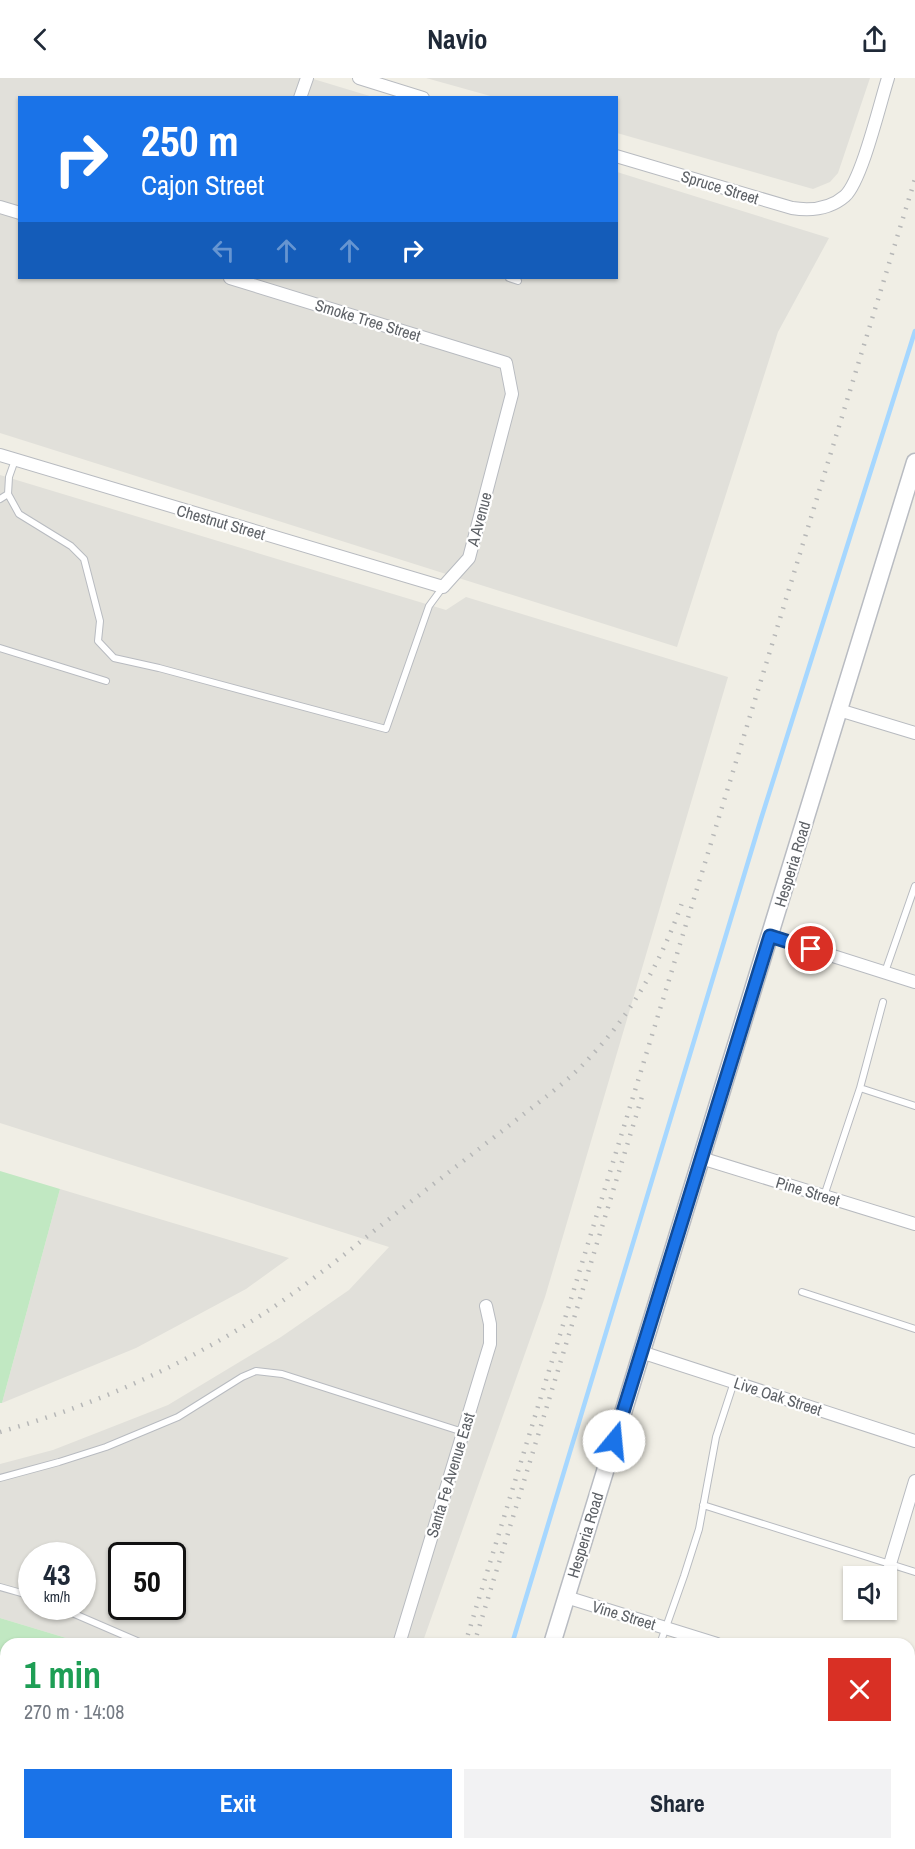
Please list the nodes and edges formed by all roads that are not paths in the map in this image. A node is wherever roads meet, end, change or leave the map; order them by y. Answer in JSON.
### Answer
{"nodes":[{"id":1,"x":307,"y":78,"type":"edge"},
{"id":2,"x":359,"y":78,"type":"edge"},
{"id":3,"x":888,"y":78,"type":"edge"},
{"id":4,"x":301,"y":96,"type":"edge"},
{"id":5,"x":417,"y":96,"type":"edge"},
{"id":6,"x":618,"y":157,"type":"edge"},
{"id":7,"x":0,"y":207,"type":"edge"},
{"id":8,"x":18,"y":212,"type":"edge"},
{"id":9,"x":512,"y":279,"type":"edge"},
{"id":10,"x":244,"y":280,"type":"edge"},
{"id":11,"x":518,"y":281,"type":"dead end"},
{"id":12,"x":506,"y":363,"type":"joint"},
{"id":13,"x":0,"y":455,"type":"edge"},
{"id":14,"x":15,"y":460,"type":"junction"},
{"id":15,"x":915,"y":462,"type":"edge"},
{"id":16,"x":911,"y":487,"type":"edge"},
{"id":17,"x":8,"y":494,"type":"junction"},
{"id":18,"x":0,"y":499,"type":"edge"},
{"id":19,"x":443,"y":587,"type":"junction"},
{"id":20,"x":0,"y":648,"type":"edge"},
{"id":21,"x":106,"y":681,"type":"dead end"},
{"id":22,"x":839,"y":710,"type":"junction"},
{"id":23,"x":915,"y":733,"type":"edge"},
{"id":24,"x":915,"y":886,"type":"edge"},
{"id":25,"x":770,"y":936,"type":"junction"},
{"id":26,"x":885,"y":972,"type":"junction"},
{"id":27,"x":915,"y":982,"type":"edge"},
{"id":28,"x":883,"y":1002,"type":"dead end"},
{"id":29,"x":860,"y":1088,"type":"junction"},
{"id":30,"x":915,"y":1106,"type":"edge"},
{"id":31,"x":701,"y":1158,"type":"junction"},
{"id":32,"x":824,"y":1196,"type":"junction"},
{"id":33,"x":915,"y":1224,"type":"edge"},
{"id":34,"x":802,"y":1292,"type":"dead end"},
{"id":35,"x":486,"y":1306,"type":"dead end"},
{"id":36,"x":915,"y":1329,"type":"edge"},
{"id":37,"x":641,"y":1352,"type":"junction"},
{"id":38,"x":734,"y":1382,"type":"junction"},
{"id":39,"x":464,"y":1432,"type":"junction"},
{"id":40,"x":915,"y":1441,"type":"edge"},
{"id":41,"x":0,"y":1478,"type":"edge"},
{"id":42,"x":915,"y":1480,"type":"edge"},
{"id":43,"x":703,"y":1505,"type":"junction"},
{"id":44,"x":890,"y":1564,"type":"junction"},
{"id":45,"x":915,"y":1572,"type":"edge"},
{"id":46,"x":0,"y":1587,"type":"edge"},
{"id":47,"x":18,"y":1592,"type":"edge"},
{"id":48,"x":566,"y":1597,"type":"junction"},
{"id":49,"x":88,"y":1620,"type":"edge"},
{"id":50,"x":664,"y":1628,"type":"junction"},
{"id":51,"x":130,"y":1638,"type":"edge"},
{"id":52,"x":401,"y":1638,"type":"edge"},
{"id":53,"x":554,"y":1638,"type":"edge"},
{"id":54,"x":662,"y":1638,"type":"edge"},
{"id":55,"x":697,"y":1638,"type":"edge"}],
"edges":[{"from":1,"to":4,"type":"street"},
{"from":2,"to":5,"type":"street"},
{"from":3,"to":6,"type":"street","name":"Spruce Street"},
{"from":7,"to":8,"type":"street"},
{"from":9,"to":11,"type":"lane"},
{"from":10,"to":12,"type":"street","name":"Smoke Tree Street"},
{"from":12,"to":19,"type":"street","name":"A Avenue"},
{"from":13,"to":14,"type":"street","name":"Chestnut Street"},
{"from":14,"to":17,"type":"lane"},
{"from":14,"to":19,"type":"street","name":"Chestnut Street"},
{"from":15,"to":16,"type":"main road","name":"Hesperia Road"},
{"from":16,"to":22,"type":"main road","name":"Hesperia Road"},
{"from":17,"to":18,"type":"lane"},
{"from":17,"to":19,"type":"lane","name":"A Avenue"},
{"from":20,"to":21,"type":"lane"},
{"from":22,"to":23,"type":"street"},
{"from":22,"to":25,"type":"main road","name":"Hesperia Road"},
{"from":24,"to":26,"type":"lane"},
{"from":25,"to":26,"type":"street"},
{"from":25,"to":31,"type":"main road","name":"Hesperia Road"},
{"from":26,"to":27,"type":"street"},
{"from":28,"to":29,"type":"lane"},
{"from":29,"to":30,"type":"lane"},
{"from":29,"to":32,"type":"lane"},
{"from":31,"to":32,"type":"street","name":"Pine Street"},
{"from":31,"to":37,"type":"main road","name":"Hesperia Road"},
{"from":32,"to":33,"type":"street","name":"Pine Street"},
{"from":34,"to":36,"type":"lane"},
{"from":35,"to":39,"type":"street","name":"Santa Fe Avenue East"},
{"from":37,"to":38,"type":"street","name":"Live Oak Street"},
{"from":37,"to":48,"type":"main road","name":"Hesperia Road"},
{"from":38,"to":40,"type":"street","name":"Live Oak Street"},
{"from":38,"to":43,"type":"lane"},
{"from":39,"to":41,"type":"lane"},
{"from":39,"to":52,"type":"street","name":"Santa Fe Avenue East"},
{"from":42,"to":44,"type":"street"},
{"from":43,"to":44,"type":"lane"},
{"from":43,"to":50,"type":"lane"},
{"from":44,"to":45,"type":"lane"},
{"from":46,"to":47,"type":"lane"},
{"from":48,"to":50,"type":"street","name":"Vine Street"},
{"from":48,"to":53,"type":"main road","name":"Hesperia Road"},
{"from":49,"to":51,"type":"lane"},
{"from":50,"to":54,"type":"lane"},
{"from":50,"to":55,"type":"street","name":"Vine Street"}]}
